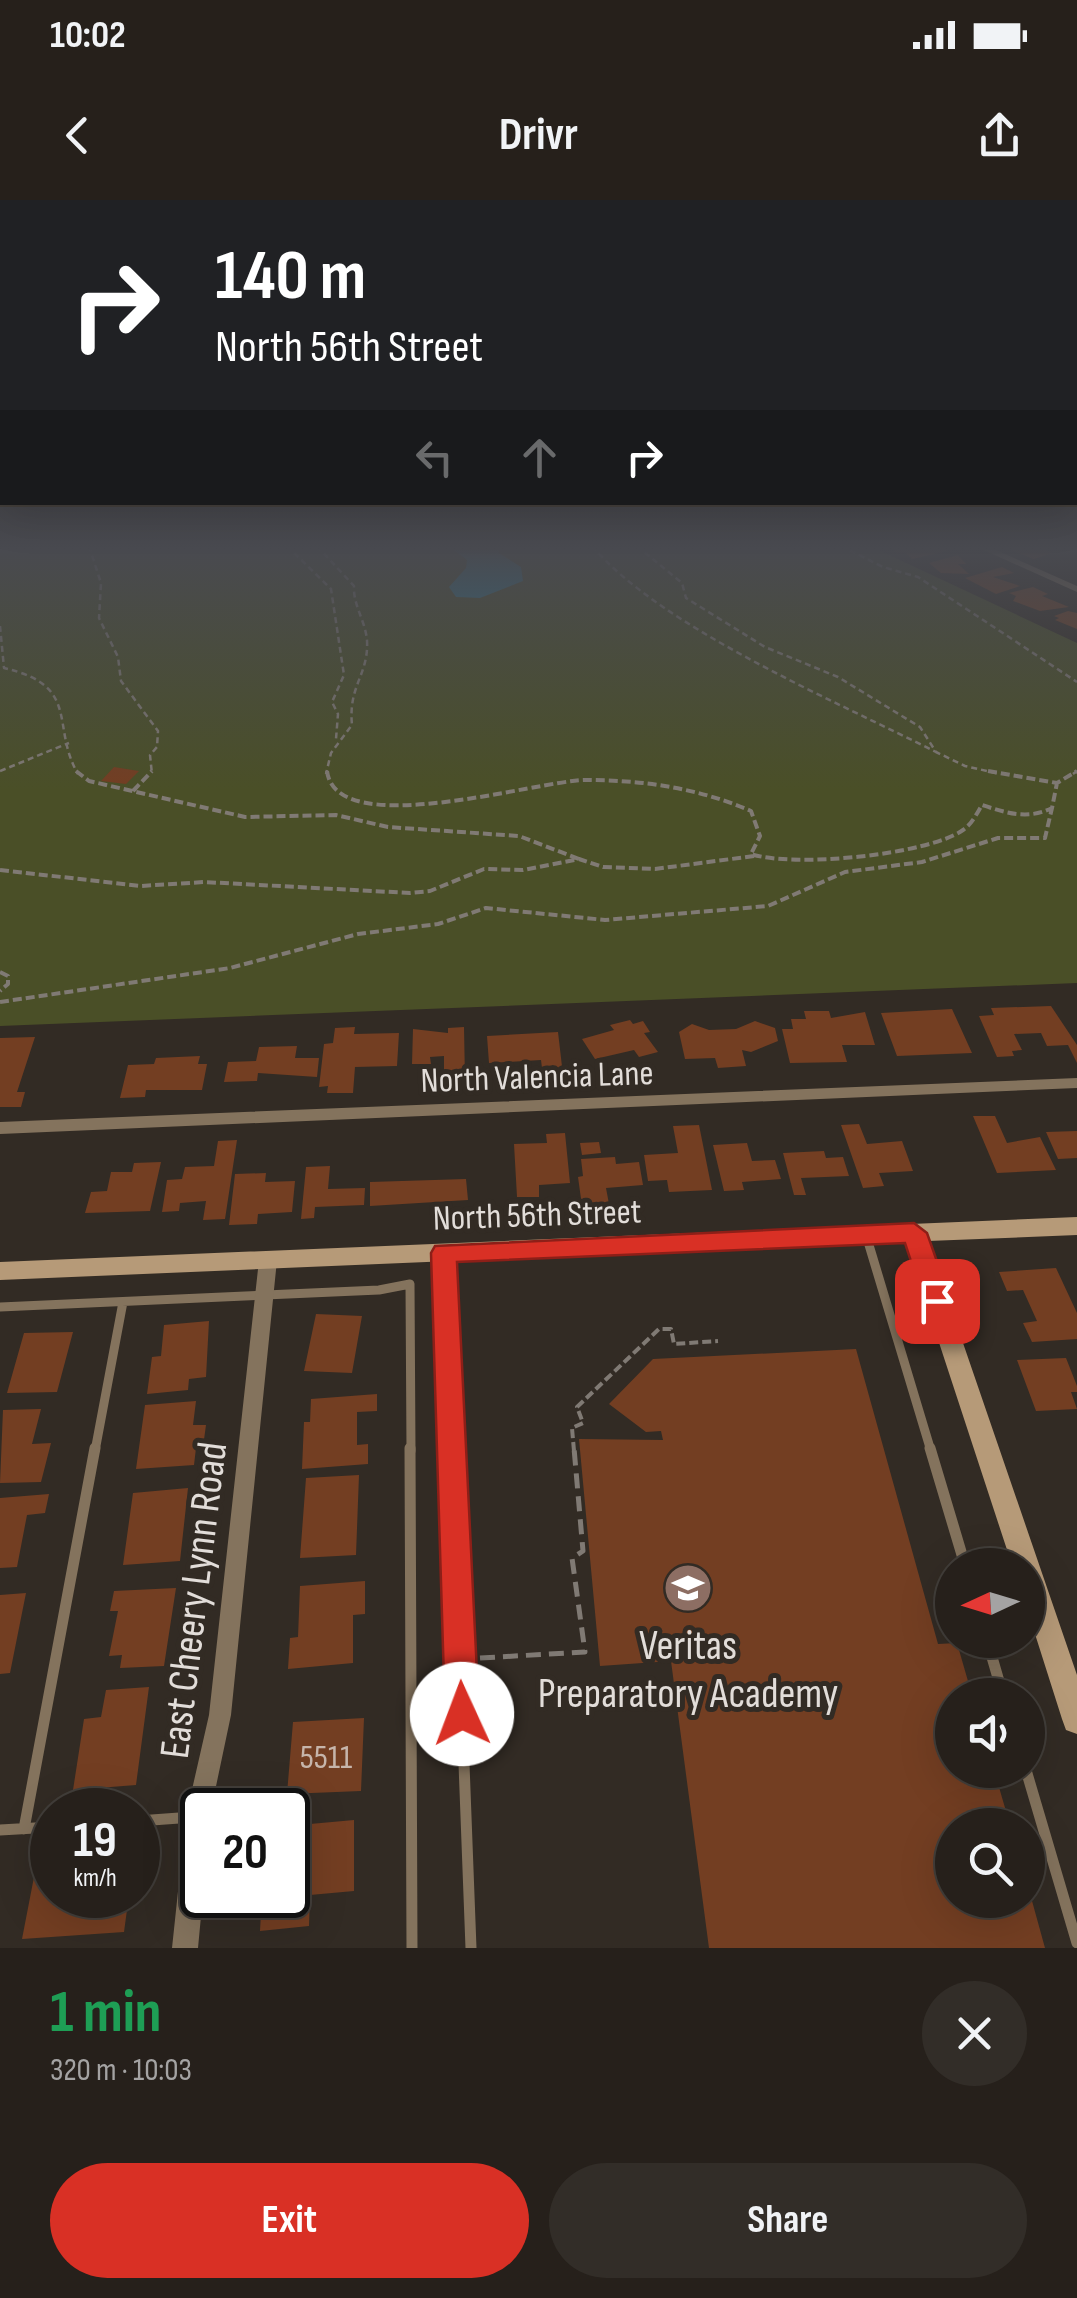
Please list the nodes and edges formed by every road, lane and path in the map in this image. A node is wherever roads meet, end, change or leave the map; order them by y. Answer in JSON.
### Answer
{"nodes":[{"id":1,"x":0,"y":628,"type":"edge"},
{"id":2,"x":104,"y":628,"type":"edge"},
{"id":3,"x":337,"y":628,"type":"edge"},
{"id":4,"x":364,"y":628,"type":"edge"},
{"id":5,"x":699,"y":628,"type":"edge"},
{"id":6,"x":731,"y":628,"type":"edge"},
{"id":7,"x":995,"y":628,"type":"edge"},
{"id":8,"x":1077,"y":682,"type":"edge"},
{"id":9,"x":336,"y":738,"type":"junction"},
{"id":10,"x":70,"y":742,"type":"junction"},
{"id":11,"x":936,"y":752,"type":"junction"},
{"id":12,"x":0,"y":771,"type":"edge"},
{"id":13,"x":1077,"y":771,"type":"edge"},
{"id":14,"x":1057,"y":783,"type":"junction"},
{"id":15,"x":133,"y":791,"type":"junction"},
{"id":16,"x":1052,"y":808,"type":"junction"},
{"id":17,"x":754,"y":856,"type":"junction"},
{"id":18,"x":579,"y":859,"type":"junction"},
{"id":19,"x":0,"y":870,"type":"edge"},
{"id":20,"x":0,"y":972,"type":"edge"},
{"id":21,"x":0,"y":992,"type":"edge"},
{"id":22,"x":0,"y":1002,"type":"edge"},
{"id":23,"x":1077,"y":1083,"type":"edge"},
{"id":24,"x":0,"y":1128,"type":"edge"},
{"id":25,"x":1077,"y":1226,"type":"edge"},
{"id":26,"x":914,"y":1233,"type":"junction"},
{"id":27,"x":866,"y":1235,"type":"junction"},
{"id":28,"x":444,"y":1253,"type":"junction"},
{"id":29,"x":268,"y":1260,"type":"junction"},
{"id":30,"x":0,"y":1271,"type":"edge"},
{"id":31,"x":266,"y":1295,"type":"junction"},
{"id":32,"x":123,"y":1302,"type":"junction"},
{"id":33,"x":0,"y":1307,"type":"edge"},
{"id":34,"x":718,"y":1341,"type":"dead end"},
{"id":35,"x":960,"y":1548,"type":"edge"},
{"id":36,"x":1019,"y":1548,"type":"edge"},
{"id":37,"x":1045,"y":1624,"type":"edge"},
{"id":38,"x":480,"y":1658,"type":"dead end"},
{"id":39,"x":1077,"y":1719,"type":"edge"},
{"id":40,"x":204,"y":1788,"type":"edge"},
{"id":41,"x":1031,"y":1788,"type":"edge"},
{"id":42,"x":24,"y":1828,"type":"junction"},
{"id":43,"x":30,"y":1828,"type":"edge"},
{"id":44,"x":0,"y":1830,"type":"edge"},
{"id":45,"x":188,"y":1918,"type":"edge"},
{"id":46,"x":1077,"y":1943,"type":"edge"},
{"id":47,"x":185,"y":1948,"type":"edge"},
{"id":48,"x":412,"y":1948,"type":"edge"},
{"id":49,"x":471,"y":1948,"type":"edge"}],
"edges":[{"from":1,"to":10,"type":"path"},
{"from":2,"to":15,"type":"path"},
{"from":3,"to":9,"type":"path"},
{"from":4,"to":9,"type":"path"},
{"from":5,"to":11,"type":"path"},
{"from":6,"to":11,"type":"path"},
{"from":7,"to":8,"type":"path"},
{"from":9,"to":17,"type":"path"},
{"from":10,"to":12,"type":"path"},
{"from":10,"to":15,"type":"path"},
{"from":11,"to":14,"type":"path"},
{"from":13,"to":14,"type":"path"},
{"from":14,"to":16,"type":"path"},
{"from":15,"to":18,"type":"path"},
{"from":16,"to":17,"type":"path"},
{"from":16,"to":22,"type":"path"},
{"from":17,"to":18,"type":"path"},
{"from":18,"to":19,"type":"path"},
{"from":20,"to":21,"type":"path"},
{"from":23,"to":24,"type":"street","name":"North Valencia Lane"},
{"from":25,"to":26,"type":"main road","name":"North 56th Street"},
{"from":26,"to":27,"type":"main road","name":"North 56th Street"},
{"from":26,"to":36,"type":"main road"},
{"from":27,"to":28,"type":"main road","name":"North 56th Street"},
{"from":27,"to":35,"type":"lane"},
{"from":28,"to":29,"type":"main road","name":"North 56th Street"},
{"from":28,"to":49,"type":"lane"},
{"from":29,"to":30,"type":"main road","name":"North 56th Street"},
{"from":29,"to":31,"type":"street","name":"East Cheery Lynn Road"},
{"from":31,"to":32,"type":"lane"},
{"from":31,"to":40,"type":"street","name":"East Cheery Lynn Road"},
{"from":31,"to":48,"type":"lane"},
{"from":32,"to":33,"type":"lane"},
{"from":32,"to":42,"type":"lane"},
{"from":34,"to":38,"type":"path"},
{"from":37,"to":39,"type":"main road"},
{"from":41,"to":46,"type":"lane"},
{"from":42,"to":43,"type":"lane"},
{"from":42,"to":44,"type":"lane"},
{"from":45,"to":47,"type":"street","name":"East Cheery Lynn Road"}]}
